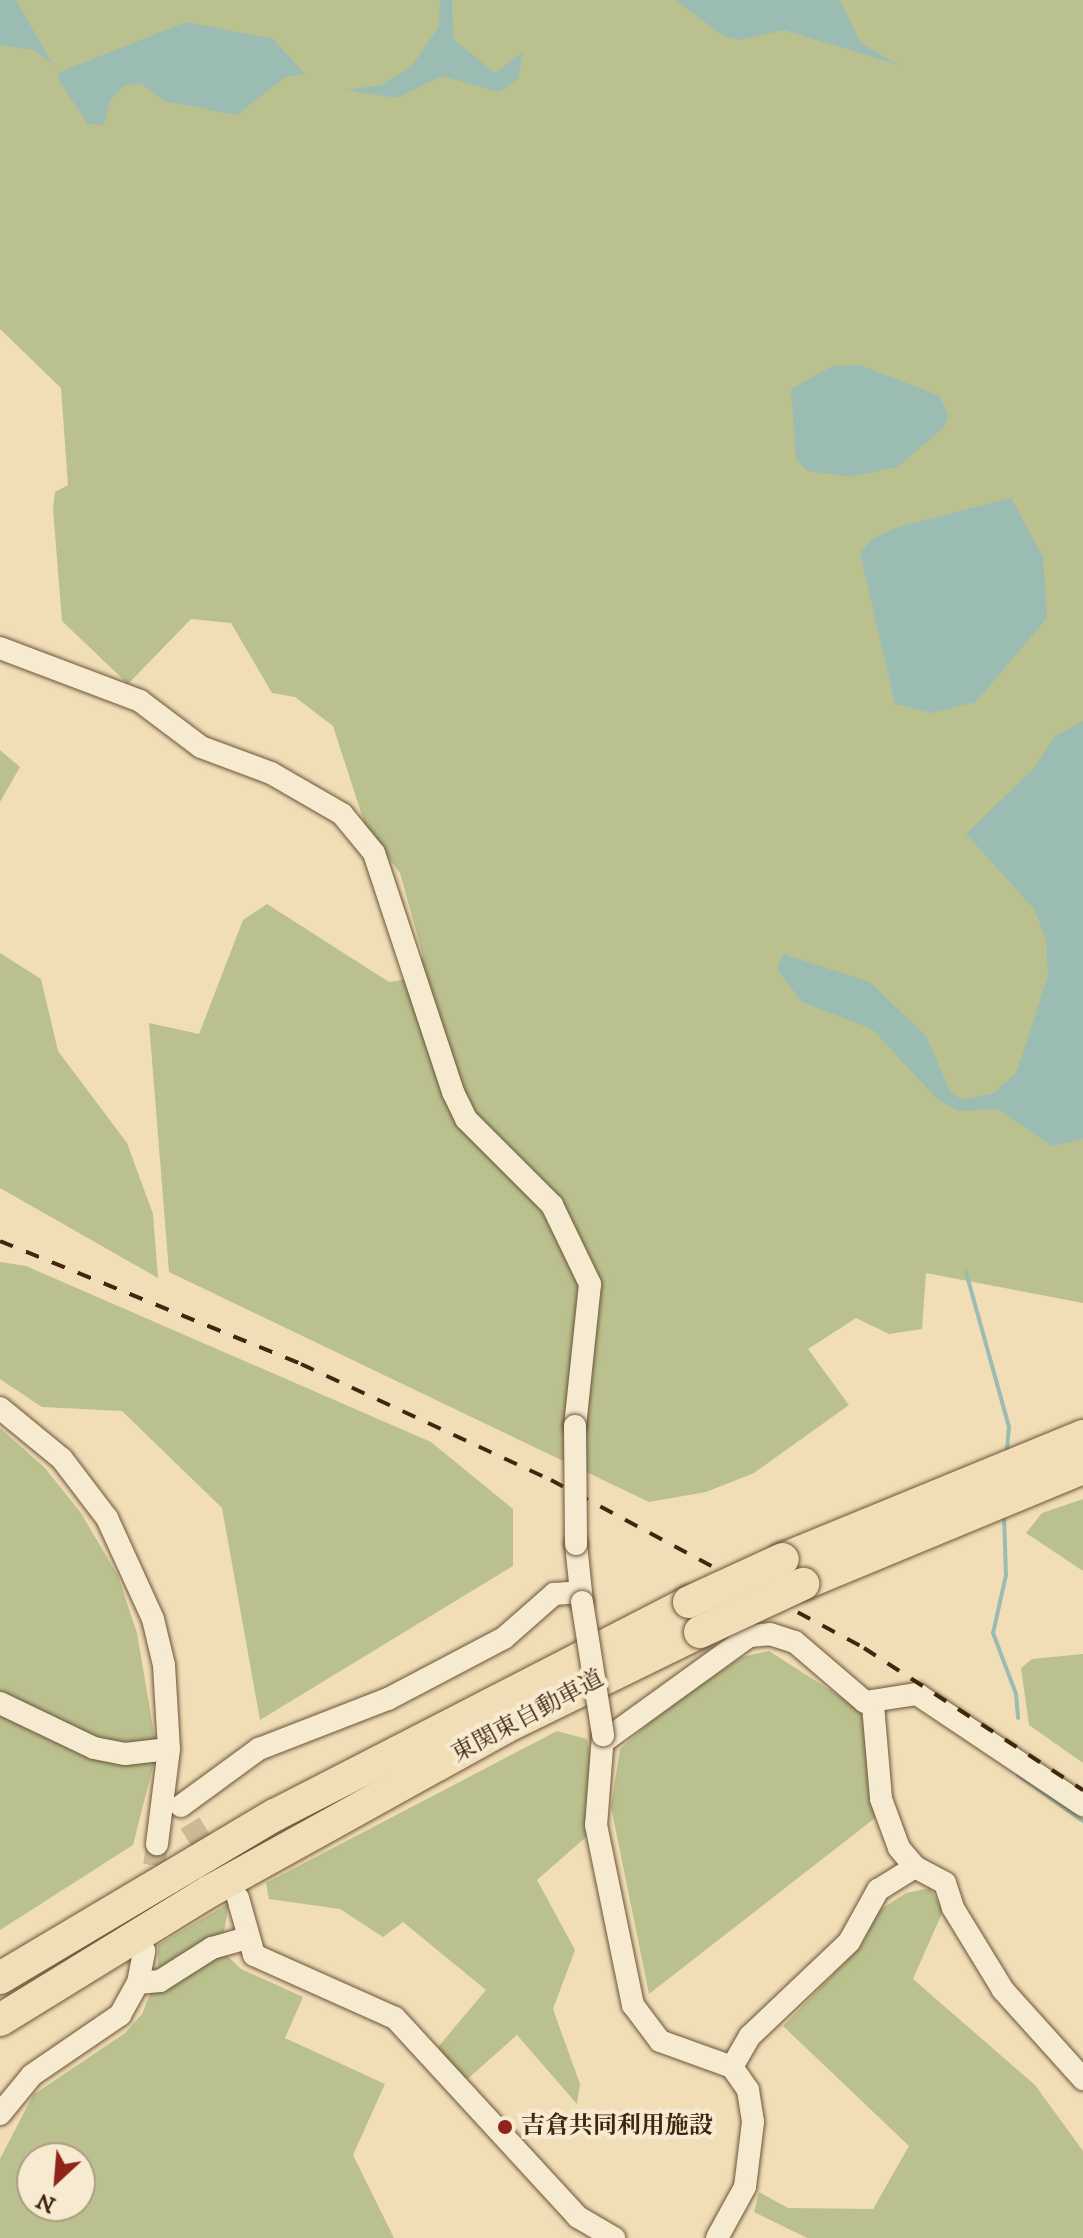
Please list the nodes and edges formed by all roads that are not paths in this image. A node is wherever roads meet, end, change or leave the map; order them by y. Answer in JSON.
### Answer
{"nodes":[{"id":1,"x":0,"y":648,"type":"edge"},
{"id":2,"x":0,"y":1408,"type":"edge"},
{"id":3,"x":1083,"y":1436,"type":"edge"},
{"id":4,"x":1083,"y":1468,"type":"edge"},
{"id":5,"x":866,"y":1541,"type":"junction"},
{"id":6,"x":582,"y":1597,"type":"junction"},
{"id":7,"x":0,"y":1703,"type":"edge"},
{"id":8,"x":873,"y":1705,"type":"junction"},
{"id":9,"x":603,"y":1738,"type":"junction"},
{"id":10,"x":169,"y":1749,"type":"junction"},
{"id":11,"x":1083,"y":1805,"type":"edge"},
{"id":12,"x":178,"y":1808,"type":"junction"},
{"id":13,"x":157,"y":1844,"type":"tunnel mouth"},
{"id":14,"x":915,"y":1867,"type":"junction"},
{"id":15,"x":238,"y":1898,"type":"dead end"},
{"id":16,"x":248,"y":1938,"type":"junction"},
{"id":17,"x":144,"y":1951,"type":"dead end"},
{"id":18,"x":0,"y":1978,"type":"edge"},
{"id":19,"x":138,"y":1983,"type":"junction"},
{"id":20,"x":0,"y":2020,"type":"edge"},
{"id":21,"x":732,"y":2067,"type":"junction"},
{"id":22,"x":1083,"y":2079,"type":"edge"},
{"id":23,"x":0,"y":2114,"type":"edge"},
{"id":24,"x":614,"y":2238,"type":"edge"},
{"id":25,"x":717,"y":2238,"type":"edge"}],
"edges":[{"from":1,"to":6,"type":"street","bridge":true},
{"from":2,"to":10,"type":"street"},
{"from":3,"to":5,"type":"highway","name":"東関東自動車道"},
{"from":4,"to":5,"type":"highway","name":"東関東自動車道"},
{"from":5,"to":18,"type":"highway","name":"東関東自動車道","bridge":true},
{"from":5,"to":20,"type":"highway","name":"東関東自動車道","bridge":true},
{"from":6,"to":9,"type":"street","bridge":true},
{"from":6,"to":12,"type":"street"},
{"from":7,"to":10,"type":"street"},
{"from":8,"to":9,"type":"street"},
{"from":8,"to":11,"type":"street"},
{"from":8,"to":14,"type":"street"},
{"from":9,"to":21,"type":"street"},
{"from":10,"to":12,"type":"street"},
{"from":12,"to":13,"type":"street"},
{"from":14,"to":21,"type":"street"},
{"from":14,"to":22,"type":"street"},
{"from":15,"to":16,"type":"street"},
{"from":16,"to":19,"type":"street"},
{"from":16,"to":24,"type":"street"},
{"from":17,"to":19,"type":"street"},
{"from":19,"to":23,"type":"street"},
{"from":21,"to":25,"type":"street"}]}
